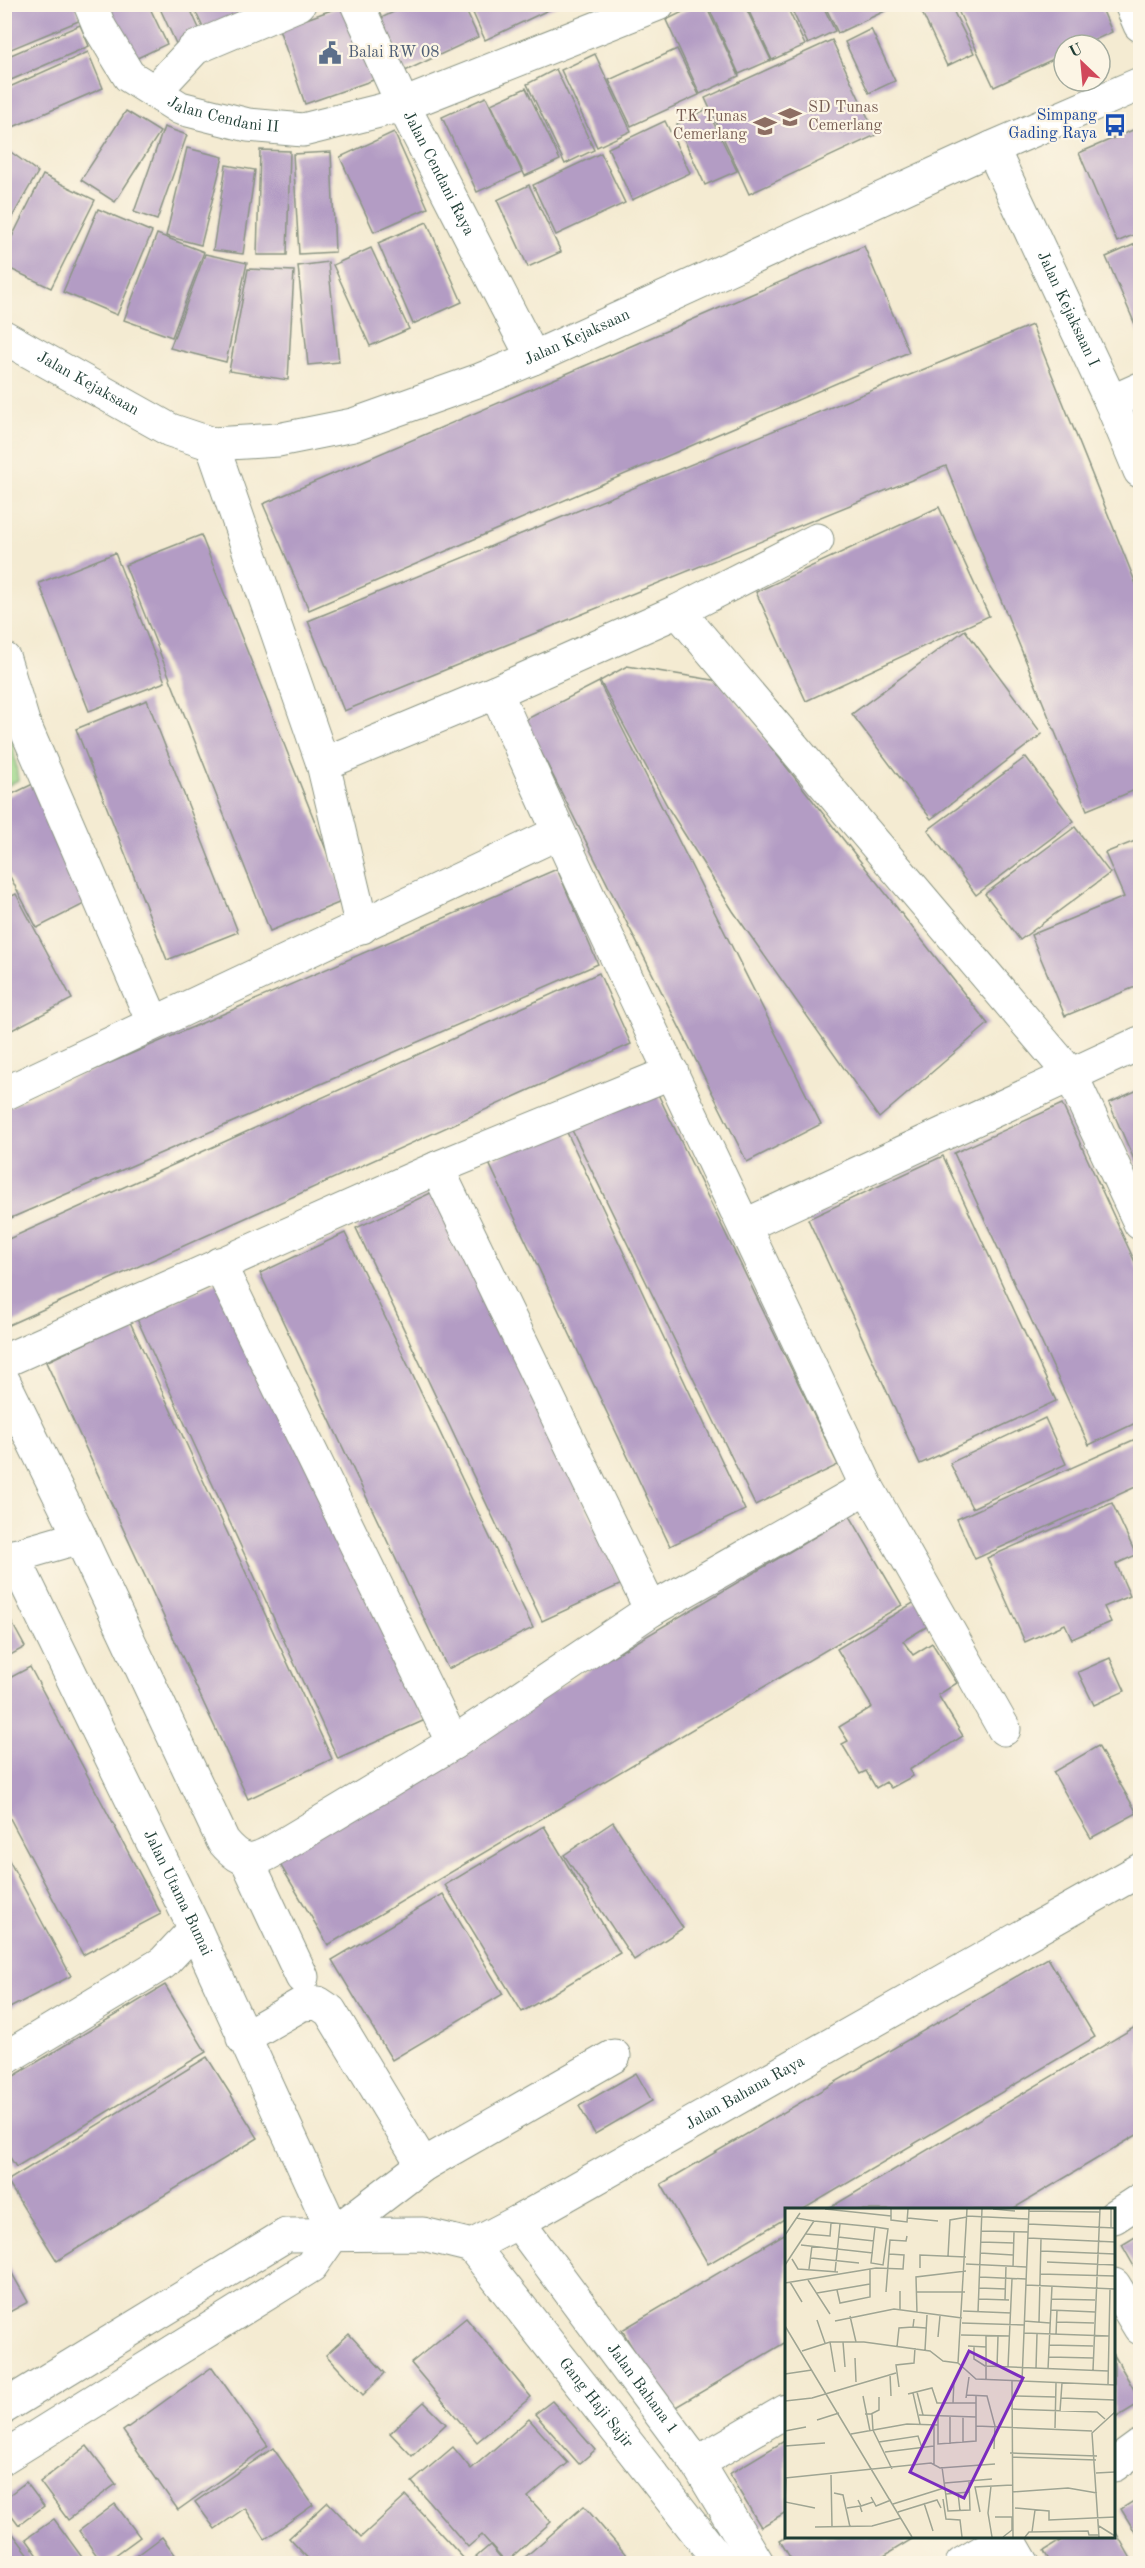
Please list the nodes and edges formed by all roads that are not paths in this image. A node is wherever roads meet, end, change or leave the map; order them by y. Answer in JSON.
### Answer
{"nodes":[{"id":1,"x":90,"y":4,"type":"edge"},
{"id":2,"x":299,"y":4,"type":"edge"},
{"id":3,"x":357,"y":4,"type":"edge"},
{"id":4,"x":658,"y":4,"type":"edge"},
{"id":5,"x":1131,"y":4,"type":"edge"},
{"id":6,"x":612,"y":14,"type":"edge"},
{"id":7,"x":1140,"y":25,"type":"edge"},
{"id":8,"x":1140,"y":84,"type":"edge"},
{"id":9,"x":154,"y":92,"type":"junction"},
{"id":10,"x":403,"y":105,"type":"junction"},
{"id":11,"x":992,"y":148,"type":"junction"},
{"id":12,"x":4,"y":337,"type":"edge"},
{"id":13,"x":533,"y":358,"type":"junction"},
{"id":14,"x":1140,"y":389,"type":"edge"},
{"id":15,"x":1111,"y":402,"type":"junction"},
{"id":16,"x":212,"y":444,"type":"junction"},
{"id":17,"x":1140,"y":471,"type":"edge"},
{"id":18,"x":817,"y":540,"type":"dead end"},
{"id":19,"x":678,"y":611,"type":"junction"},
{"id":20,"x":4,"y":659,"type":"edge"},
{"id":21,"x":496,"y":692,"type":"junction"},
{"id":22,"x":323,"y":764,"type":"junction"},
{"id":23,"x":558,"y":833,"type":"junction"},
{"id":24,"x":362,"y":927,"type":"junction"},
{"id":25,"x":153,"y":1022,"type":"junction"},
{"id":26,"x":1140,"y":1043,"type":"edge"},
{"id":27,"x":672,"y":1072,"type":"junction"},
{"id":28,"x":1071,"y":1075,"type":"junction"},
{"id":29,"x":4,"y":1094,"type":"edge"},
{"id":30,"x":437,"y":1168,"type":"junction"},
{"id":31,"x":1140,"y":1223,"type":"edge"},
{"id":32,"x":746,"y":1225,"type":"junction"},
{"id":33,"x":219,"y":1264,"type":"junction"},
{"id":34,"x":4,"y":1361,"type":"edge"},
{"id":35,"x":4,"y":1383,"type":"edge"},
{"id":36,"x":867,"y":1487,"type":"junction"},
{"id":37,"x":80,"y":1537,"type":"junction"},
{"id":38,"x":9,"y":1558,"type":"edge"},
{"id":39,"x":651,"y":1610,"type":"junction"},
{"id":40,"x":1005,"y":1729,"type":"dead end"},
{"id":41,"x":453,"y":1743,"type":"junction"},
{"id":42,"x":247,"y":1860,"type":"junction"},
{"id":43,"x":1140,"y":1870,"type":"edge"},
{"id":44,"x":195,"y":1929,"type":"junction"},
{"id":45,"x":302,"y":1977,"type":"dead end"},
{"id":46,"x":243,"y":2038,"type":"junction"},
{"id":47,"x":614,"y":2056,"type":"dead end"},
{"id":48,"x":4,"y":2059,"type":"edge"},
{"id":49,"x":423,"y":2165,"type":"junction"},
{"id":50,"x":1140,"y":2200,"type":"edge"},
{"id":51,"x":1115,"y":2216,"type":"edge"},
{"id":52,"x":518,"y":2222,"type":"junction"},
{"id":53,"x":334,"y":2233,"type":"junction"},
{"id":54,"x":472,"y":2246,"type":"junction"},
{"id":55,"x":1115,"y":2288,"type":"edge"},
{"id":56,"x":1140,"y":2328,"type":"edge"},
{"id":57,"x":4,"y":2407,"type":"edge"},
{"id":58,"x":785,"y":2412,"type":"edge"},
{"id":59,"x":1140,"y":2446,"type":"edge"},
{"id":60,"x":4,"y":2457,"type":"edge"},
{"id":61,"x":697,"y":2463,"type":"junction"},
{"id":62,"x":1115,"y":2464,"type":"edge"},
{"id":63,"x":1014,"y":2546,"type":"edge"},
{"id":64,"x":719,"y":2562,"type":"edge"},
{"id":65,"x":758,"y":2564,"type":"edge"},
{"id":66,"x":962,"y":2564,"type":"edge"}],
"edges":[{"from":1,"to":9,"type":"street","name":"Jalan Cendani II"},
{"from":2,"to":9,"type":"street"},
{"from":3,"to":10,"type":"street"},
{"from":4,"to":6,"type":"street","name":"Jalan Cendani Raya"},
{"from":5,"to":7,"type":"street"},
{"from":6,"to":10,"type":"street","name":"Jalan Cendani Raya"},
{"from":8,"to":11,"type":"street","name":"Jalan Kejaksaan"},
{"from":9,"to":10,"type":"street","name":"Jalan Cendani II"},
{"from":10,"to":13,"type":"street","name":"Jalan Cendani Raya"},
{"from":11,"to":13,"type":"street","name":"Jalan Kejaksaan"},
{"from":11,"to":15,"type":"street","name":"Jalan Kejaksaan I"},
{"from":12,"to":16,"type":"street","name":"Jalan Kejaksaan"},
{"from":13,"to":16,"type":"street","name":"Jalan Kejaksaan"},
{"from":14,"to":15,"type":"street"},
{"from":15,"to":17,"type":"street","name":"Jalan Kejaksaan I"},
{"from":16,"to":22,"type":"street"},
{"from":18,"to":19,"type":"street"},
{"from":19,"to":21,"type":"street"},
{"from":19,"to":28,"type":"street"},
{"from":20,"to":25,"type":"street"},
{"from":21,"to":22,"type":"street"},
{"from":21,"to":23,"type":"street"},
{"from":22,"to":24,"type":"street"},
{"from":23,"to":24,"type":"street"},
{"from":23,"to":27,"type":"street"},
{"from":24,"to":25,"type":"street"},
{"from":25,"to":29,"type":"street"},
{"from":26,"to":28,"type":"street"},
{"from":27,"to":30,"type":"street"},
{"from":27,"to":32,"type":"street"},
{"from":28,"to":31,"type":"street"},
{"from":28,"to":32,"type":"street"},
{"from":30,"to":33,"type":"street"},
{"from":30,"to":39,"type":"street"},
{"from":32,"to":36,"type":"street"},
{"from":33,"to":34,"type":"street"},
{"from":33,"to":41,"type":"street"},
{"from":35,"to":37,"type":"street"},
{"from":36,"to":39,"type":"street"},
{"from":36,"to":40,"type":"street"},
{"from":37,"to":38,"type":"street"},
{"from":37,"to":42,"type":"street"},
{"from":38,"to":44,"type":"street","name":"Jalan Utama Bumai"},
{"from":39,"to":41,"type":"street"},
{"from":41,"to":42,"type":"street"},
{"from":42,"to":45,"type":"street"},
{"from":43,"to":52,"type":"street","name":"Jalan Bahana Raya"},
{"from":44,"to":46,"type":"street","name":"Jalan Utama Bumai"},
{"from":44,"to":48,"type":"street"},
{"from":46,"to":49,"type":"street"},
{"from":46,"to":53,"type":"street","name":"Jalan Utama Bumai"},
{"from":47,"to":49,"type":"street"},
{"from":49,"to":53,"type":"street"},
{"from":50,"to":51,"type":"street"},
{"from":52,"to":54,"type":"street","name":"Jalan Bahana Raya"},
{"from":52,"to":61,"type":"street","name":"Jalan Bahana 1"},
{"from":53,"to":54,"type":"street"},
{"from":53,"to":57,"type":"street"},
{"from":53,"to":60,"type":"street"},
{"from":54,"to":64,"type":"street","name":"Gang Haji Sajir"},
{"from":55,"to":56,"type":"street"},
{"from":58,"to":61,"type":"street"},
{"from":59,"to":62,"type":"street"},
{"from":61,"to":65,"type":"street","name":"Jalan Bahana 1"},
{"from":63,"to":66,"type":"street"}]}
